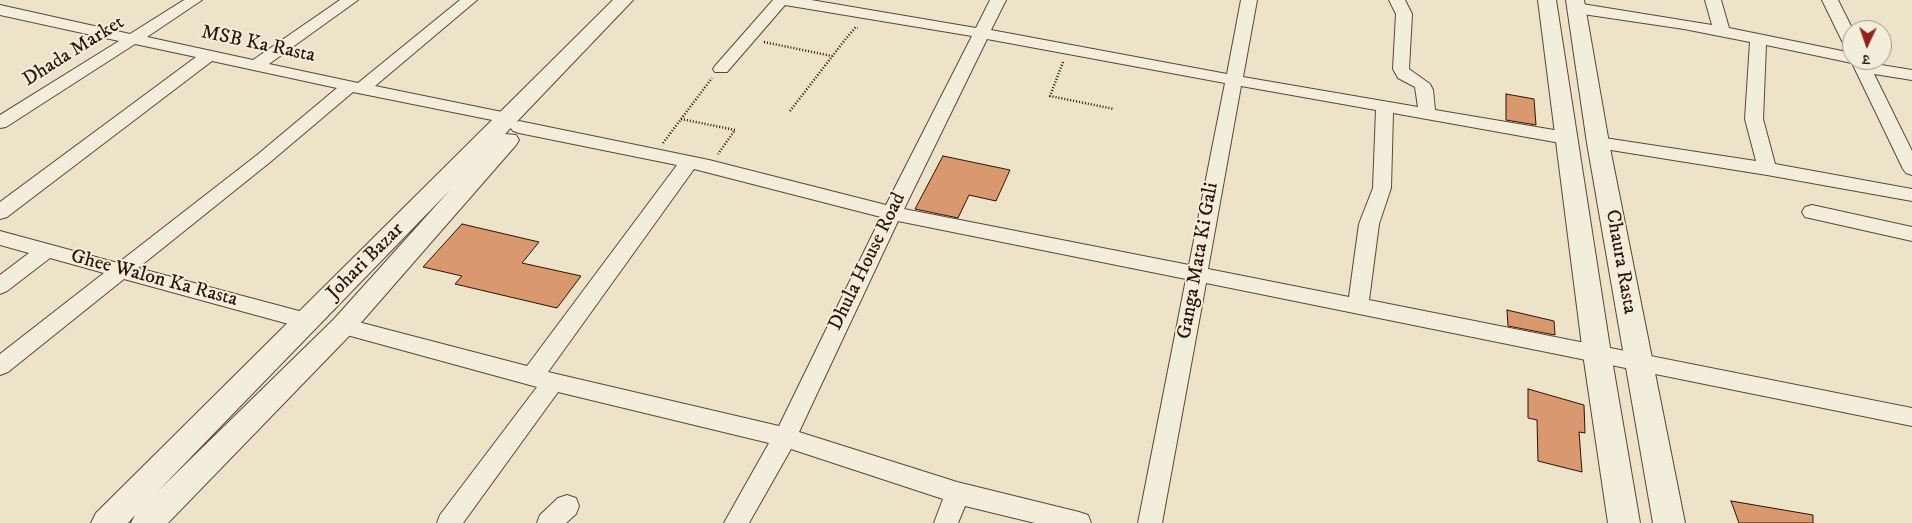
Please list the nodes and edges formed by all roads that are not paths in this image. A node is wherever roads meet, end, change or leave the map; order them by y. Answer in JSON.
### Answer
{"nodes":[{"id":1,"x":194,"y":0,"type":"edge"},
{"id":2,"x":350,"y":0,"type":"edge"},
{"id":3,"x":469,"y":0,"type":"edge"},
{"id":4,"x":624,"y":0,"type":"edge"},
{"id":5,"x":643,"y":0,"type":"edge"},
{"id":6,"x":783,"y":0,"type":"edge"},
{"id":7,"x":998,"y":0,"type":"edge"},
{"id":8,"x":1249,"y":0,"type":"edge"},
{"id":9,"x":1398,"y":0,"type":"edge"},
{"id":10,"x":1547,"y":0,"type":"edge"},
{"id":11,"x":1713,"y":0,"type":"edge"},
{"id":12,"x":1830,"y":0,"type":"edge"},
{"id":13,"x":1576,"y":4,"type":"edge"},
{"id":14,"x":0,"y":10,"type":"edge"},
{"id":15,"x":1842,"y":25,"type":"edge"},
{"id":16,"x":1722,"y":32,"type":"junction"},
{"id":17,"x":982,"y":33,"type":"junction"},
{"id":18,"x":1758,"y":39,"type":"junction"},
{"id":19,"x":134,"y":40,"type":"junction"},
{"id":20,"x":208,"y":56,"type":"junction"},
{"id":21,"x":1842,"y":58,"type":"edge"},
{"id":22,"x":255,"y":66,"type":"junction"},
{"id":23,"x":721,"y":69,"type":"road end"},
{"id":24,"x":1862,"y":70,"type":"edge"},
{"id":25,"x":1891,"y":70,"type":"edge"},
{"id":26,"x":1912,"y":75,"type":"edge"},
{"id":27,"x":1233,"y":80,"type":"junction"},
{"id":28,"x":356,"y":88,"type":"junction"},
{"id":29,"x":1384,"y":106,"type":"junction"},
{"id":30,"x":1427,"y":113,"type":"junction"},
{"id":31,"x":0,"y":123,"type":"edge"},
{"id":32,"x":513,"y":123,"type":"junction"},
{"id":33,"x":1566,"y":138,"type":"junction"},
{"id":34,"x":1598,"y":143,"type":"junction"},
{"id":35,"x":690,"y":162,"type":"junction"},
{"id":36,"x":1768,"y":169,"type":"junction"},
{"id":37,"x":1912,"y":170,"type":"edge"},
{"id":38,"x":1912,"y":194,"type":"edge"},
{"id":39,"x":0,"y":212,"type":"edge"},
{"id":40,"x":1812,"y":212,"type":"dead end"},
{"id":41,"x":892,"y":213,"type":"junction"},
{"id":42,"x":1912,"y":234,"type":"edge"},
{"id":43,"x":0,"y":238,"type":"edge"},
{"id":44,"x":47,"y":250,"type":"junction"},
{"id":45,"x":121,"y":269,"type":"junction"},
{"id":46,"x":1196,"y":273,"type":"junction"},
{"id":47,"x":0,"y":286,"type":"edge"},
{"id":48,"x":1358,"y":305,"type":"junction"},
{"id":49,"x":307,"y":321,"type":"junction"},
{"id":50,"x":343,"y":326,"type":"junction"},
{"id":51,"x":1597,"y":354,"type":"junction"},
{"id":52,"x":1638,"y":362,"type":"junction"},
{"id":53,"x":0,"y":366,"type":"edge"},
{"id":54,"x":543,"y":378,"type":"junction"},
{"id":55,"x":1912,"y":418,"type":"edge"},
{"id":56,"x":784,"y":437,"type":"junction"},
{"id":57,"x":957,"y":493,"type":"junction"},
{"id":58,"x":567,"y":506,"type":"dead end"},
{"id":59,"x":107,"y":523,"type":"edge"},
{"id":60,"x":147,"y":523,"type":"edge"},
{"id":61,"x":449,"y":523,"type":"edge"},
{"id":62,"x":549,"y":523,"type":"edge"},
{"id":63,"x":736,"y":523,"type":"edge"},
{"id":64,"x":946,"y":523,"type":"edge"},
{"id":65,"x":1079,"y":523,"type":"edge"},
{"id":66,"x":1150,"y":523,"type":"edge"},
{"id":67,"x":1624,"y":523,"type":"edge"},
{"id":68,"x":1670,"y":523,"type":"edge"}],
"edges":[{"from":1,"to":19,"type":"street","name":"Dhada Market"},
{"from":2,"to":22,"type":"street"},
{"from":3,"to":28,"type":"street"},
{"from":4,"to":32,"type":"street","name":"Johari Bazar"},
{"from":5,"to":32,"type":"street","name":"Johari Bazar"},
{"from":6,"to":17,"type":"street"},
{"from":6,"to":23,"type":"street"},
{"from":7,"to":17,"type":"street","name":"Dhula House Road"},
{"from":8,"to":27,"type":"street","name":"Ganga Mata Ki Gali"},
{"from":9,"to":30,"type":"street"},
{"from":10,"to":33,"type":"street","name":"Chaura Rasta"},
{"from":11,"to":16,"type":"street"},
{"from":12,"to":15,"type":"street"},
{"from":13,"to":16,"type":"street"},
{"from":13,"to":34,"type":"street","name":"Chaura Rasta"},
{"from":14,"to":19,"type":"street","name":"MSB Ka Rasta"},
{"from":16,"to":18,"type":"street"},
{"from":17,"to":27,"type":"street"},
{"from":17,"to":41,"type":"street","name":"Dhula House Road"},
{"from":18,"to":21,"type":"street"},
{"from":18,"to":36,"type":"street"},
{"from":19,"to":20,"type":"street","name":"MSB Ka Rasta"},
{"from":19,"to":31,"type":"street","name":"Dhada Market"},
{"from":20,"to":22,"type":"street","name":"MSB Ka Rasta"},
{"from":20,"to":39,"type":"street"},
{"from":22,"to":28,"type":"street","name":"MSB Ka Rasta"},
{"from":24,"to":37,"type":"street"},
{"from":25,"to":26,"type":"street"},
{"from":27,"to":29,"type":"street"},
{"from":27,"to":46,"type":"street","name":"Ganga Mata Ki Gali"},
{"from":28,"to":32,"type":"street","name":"MSB Ka Rasta"},
{"from":28,"to":45,"type":"street"},
{"from":29,"to":30,"type":"street"},
{"from":29,"to":48,"type":"street"},
{"from":30,"to":33,"type":"street"},
{"from":32,"to":35,"type":"street","name":"MSB Ka Rasta"},
{"from":32,"to":49,"type":"street","name":"Johari Bazar"},
{"from":32,"to":50,"type":"street","name":"Johari Bazar"},
{"from":33,"to":51,"type":"street","name":"Chaura Rasta"},
{"from":34,"to":36,"type":"street"},
{"from":34,"to":52,"type":"street","name":"Chaura Rasta"},
{"from":35,"to":41,"type":"street","name":"MSB Ka Rasta"},
{"from":35,"to":54,"type":"street"},
{"from":36,"to":38,"type":"street"},
{"from":40,"to":42,"type":"street"},
{"from":41,"to":46,"type":"street","name":"MSB Ka Rasta"},
{"from":41,"to":56,"type":"street","name":"Dhula House Road"},
{"from":43,"to":44,"type":"street","name":"Ghee Walon Ka Rasta"},
{"from":44,"to":45,"type":"street","name":"Ghee Walon Ka Rasta"},
{"from":44,"to":47,"type":"street"},
{"from":45,"to":49,"type":"street","name":"Ghee Walon Ka Rasta"},
{"from":45,"to":53,"type":"street"},
{"from":46,"to":48,"type":"street","name":"MSB Ka Rasta"},
{"from":46,"to":66,"type":"street","name":"Ganga Mata Ki Gali"},
{"from":48,"to":51,"type":"street","name":"MSB Ka Rasta"},
{"from":49,"to":59,"type":"street","name":"Johari Bazar"},
{"from":50,"to":54,"type":"street"},
{"from":50,"to":60,"type":"street","name":"Johari Bazar"},
{"from":51,"to":52,"type":"street","name":"MSB Ka Rasta"},
{"from":51,"to":67,"type":"street","name":"Chaura Rasta"},
{"from":52,"to":55,"type":"street","name":"MSB Ka Rasta"},
{"from":52,"to":68,"type":"street","name":"Chaura Rasta"},
{"from":54,"to":56,"type":"street"},
{"from":54,"to":61,"type":"street"},
{"from":56,"to":57,"type":"street"},
{"from":56,"to":63,"type":"street","name":"Dhula House Road"},
{"from":57,"to":64,"type":"street"},
{"from":57,"to":65,"type":"street"},
{"from":58,"to":62,"type":"street"}]}
